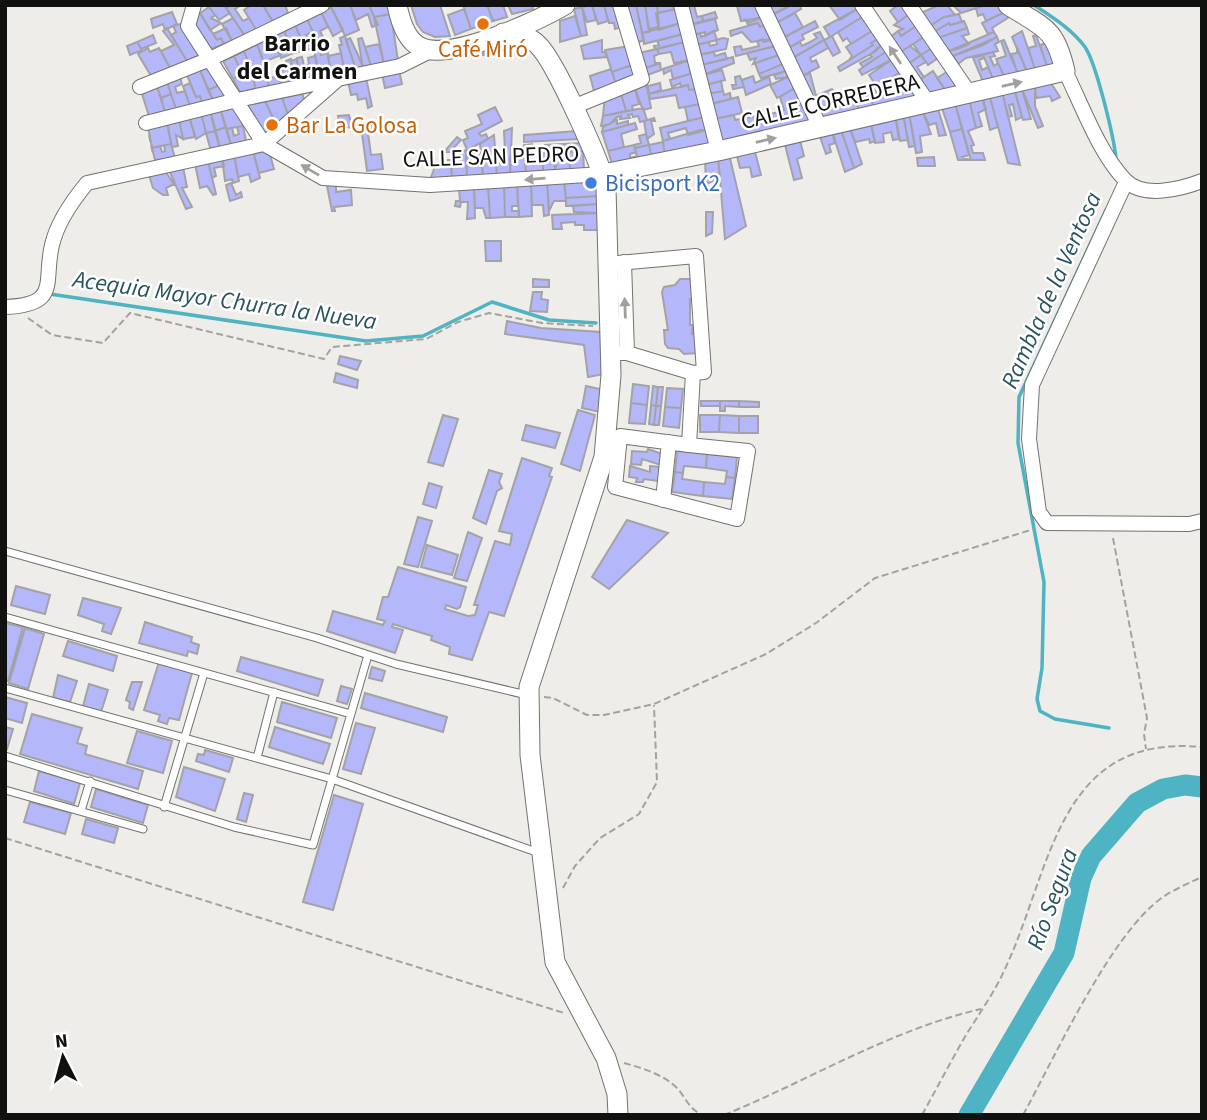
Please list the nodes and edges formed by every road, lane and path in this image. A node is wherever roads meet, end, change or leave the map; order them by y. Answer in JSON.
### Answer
{"nodes":[{"id":1,"x":194,"y":5,"type":"edge"},
{"id":2,"x":322,"y":5,"type":"edge"},
{"id":3,"x":397,"y":5,"type":"edge"},
{"id":4,"x":565,"y":5,"type":"edge"},
{"id":5,"x":620,"y":5,"type":"edge"},
{"id":6,"x":681,"y":5,"type":"edge"},
{"id":7,"x":762,"y":5,"type":"edge"},
{"id":8,"x":862,"y":5,"type":"edge"},
{"id":9,"x":909,"y":5,"type":"edge"},
{"id":10,"x":1008,"y":5,"type":"edge"},
{"id":11,"x":546,"y":16,"type":"junction"},
{"id":12,"x":503,"y":33,"type":"junction"},
{"id":13,"x":540,"y":47,"type":"junction"},
{"id":14,"x":430,"y":51,"type":"junction"},
{"id":15,"x":210,"y":59,"type":"junction"},
{"id":16,"x":1065,"y":71,"type":"junction"},
{"id":17,"x":337,"y":80,"type":"junction"},
{"id":18,"x":140,"y":87,"type":"dead end"},
{"id":19,"x":971,"y":94,"type":"junction"},
{"id":20,"x":237,"y":100,"type":"junction"},
{"id":21,"x":929,"y":104,"type":"junction"},
{"id":22,"x":573,"y":107,"type":"junction"},
{"id":23,"x":146,"y":123,"type":"joint"},
{"id":24,"x":820,"y":127,"type":"junction"},
{"id":25,"x":264,"y":144,"type":"junction"},
{"id":26,"x":718,"y":151,"type":"junction"},
{"id":27,"x":162,"y":167,"type":"junction"},
{"id":28,"x":603,"y":174,"type":"junction"},
{"id":29,"x":1202,"y":181,"type":"edge"},
{"id":30,"x":1126,"y":182,"type":"junction"},
{"id":31,"x":615,"y":263,"type":"junction"},
{"id":32,"x":12,"y":306,"type":"edge"},
{"id":33,"x":609,"y":327,"type":"junction"},
{"id":34,"x":619,"y":353,"type":"junction"},
{"id":35,"x":699,"y":372,"type":"junction"},
{"id":36,"x":669,"y":442,"type":"junction"},
{"id":37,"x":689,"y":445,"type":"junction"},
{"id":38,"x":663,"y":500,"type":"junction"},
{"id":39,"x":1202,"y":521,"type":"edge"},
{"id":40,"x":1111,"y":524,"type":"junction"},
{"id":41,"x":1034,"y":529,"type":"dead end"},
{"id":42,"x":5,"y":551,"type":"edge"},
{"id":43,"x":5,"y":617,"type":"edge"},
{"id":44,"x":368,"y":655,"type":"junction"},
{"id":45,"x":204,"y":673,"type":"junction"},
{"id":46,"x":5,"y":688,"type":"edge"},
{"id":47,"x":274,"y":692,"type":"junction"},
{"id":48,"x":529,"y":695,"type":"junction"},
{"id":49,"x":654,"y":704,"type":"junction"},
{"id":50,"x":351,"y":714,"type":"junction"},
{"id":51,"x":185,"y":738,"type":"junction"},
{"id":52,"x":1202,"y":747,"type":"edge"},
{"id":53,"x":1146,"y":750,"type":"junction"},
{"id":54,"x":5,"y":757,"type":"edge"},
{"id":55,"x":257,"y":758,"type":"junction"},
{"id":56,"x":332,"y":779,"type":"junction"},
{"id":57,"x":90,"y":781,"type":"junction"},
{"id":58,"x":5,"y":790,"type":"edge"},
{"id":59,"x":164,"y":807,"type":"junction"},
{"id":60,"x":81,"y":811,"type":"junction"},
{"id":61,"x":143,"y":829,"type":"dead end"},
{"id":62,"x":5,"y":838,"type":"edge"},
{"id":63,"x":542,"y":854,"type":"junction"},
{"id":64,"x":1202,"y":877,"type":"edge"},
{"id":65,"x":561,"y":891,"type":"dead end"},
{"id":66,"x":982,"y":1009,"type":"junction"},
{"id":67,"x":585,"y":1019,"type":"junction"},
{"id":68,"x":606,"y":1058,"type":"junction"},
{"id":69,"x":618,"y":1115,"type":"edge"},
{"id":70,"x":704,"y":1115,"type":"edge"},
{"id":71,"x":724,"y":1115,"type":"edge"},
{"id":72,"x":922,"y":1115,"type":"edge"},
{"id":73,"x":1023,"y":1115,"type":"edge"}],
"edges":[{"from":1,"to":15,"type":"street"},
{"from":2,"to":15,"type":"street"},
{"from":3,"to":14,"type":"main road"},
{"from":4,"to":11,"type":"main road"},
{"from":5,"to":22,"type":"street"},
{"from":6,"to":26,"type":"street"},
{"from":7,"to":24,"type":"street"},
{"from":21,"to":8,"type":"street","one_way":true},
{"from":9,"to":19,"type":"street"},
{"from":10,"to":16,"type":"main road"},
{"from":11,"to":12,"type":"main road"},
{"from":11,"to":13,"type":"main road"},
{"from":12,"to":13,"type":"main road"},
{"from":12,"to":14,"type":"main road"},
{"from":13,"to":22,"type":"main road"},
{"from":14,"to":17,"type":"street"},
{"from":15,"to":18,"type":"street"},
{"from":15,"to":20,"type":"street"},
{"from":19,"to":16,"type":"main road","name":"CALLE CORREDERA","one_way":true},
{"from":16,"to":30,"type":"street"},
{"from":17,"to":20,"type":"street"},
{"from":17,"to":25,"type":"street"},
{"from":19,"to":21,"type":"main road","name":"CALLE CORREDERA"},
{"from":20,"to":23,"type":"street"},
{"from":20,"to":25,"type":"street"},
{"from":21,"to":24,"type":"main road","name":"CALLE CORREDERA"},
{"from":22,"to":28,"type":"main road"},
{"from":23,"to":27,"type":"path"},
{"from":26,"to":24,"type":"main road","name":"CALLE CORREDERA","one_way":true},
{"from":25,"to":27,"type":"street"},
{"from":28,"to":25,"type":"street","name":"CALLE SAN PEDRO","one_way":true},
{"from":26,"to":28,"type":"main road","name":"CALLE CORREDERA"},
{"from":27,"to":32,"type":"street"},
{"from":28,"to":31,"type":"main road"},
{"from":29,"to":30,"type":"street"},
{"from":30,"to":40,"type":"street"},
{"from":31,"to":33,"type":"main road"},
{"from":34,"to":31,"type":"street","one_way":true},
{"from":31,"to":35,"type":"street"},
{"from":32,"to":33,"type":"path"},
{"from":33,"to":34,"type":"main road"},
{"from":34,"to":35,"type":"street"},
{"from":34,"to":48,"type":"main road"},
{"from":35,"to":37,"type":"street"},
{"from":36,"to":37,"type":"street"},
{"from":36,"to":38,"type":"street"},
{"from":36,"to":38,"type":"street"},
{"from":37,"to":38,"type":"street"},
{"from":39,"to":40,"type":"street"},
{"from":40,"to":53,"type":"path"},
{"from":41,"to":49,"type":"path"},
{"from":42,"to":44,"type":"lane"},
{"from":43,"to":45,"type":"lane"},
{"from":44,"to":48,"type":"lane"},
{"from":44,"to":50,"type":"lane"},
{"from":45,"to":47,"type":"lane"},
{"from":45,"to":51,"type":"lane"},
{"from":46,"to":51,"type":"lane"},
{"from":47,"to":50,"type":"lane"},
{"from":47,"to":55,"type":"lane"},
{"from":48,"to":49,"type":"path"},
{"from":48,"to":63,"type":"main road"},
{"from":49,"to":65,"type":"path"},
{"from":50,"to":56,"type":"lane"},
{"from":51,"to":55,"type":"lane"},
{"from":51,"to":59,"type":"lane"},
{"from":52,"to":53,"type":"path"},
{"from":53,"to":66,"type":"path"},
{"from":54,"to":57,"type":"lane"},
{"from":55,"to":56,"type":"lane"},
{"from":56,"to":59,"type":"lane"},
{"from":56,"to":63,"type":"lane"},
{"from":57,"to":59,"type":"lane"},
{"from":57,"to":60,"type":"lane"},
{"from":58,"to":60,"type":"lane"},
{"from":60,"to":61,"type":"lane"},
{"from":62,"to":67,"type":"path"},
{"from":63,"to":67,"type":"main road"},
{"from":64,"to":73,"type":"path"},
{"from":66,"to":71,"type":"path"},
{"from":66,"to":72,"type":"path"},
{"from":67,"to":68,"type":"main road"},
{"from":68,"to":69,"type":"main road"},
{"from":68,"to":70,"type":"path"}]}
